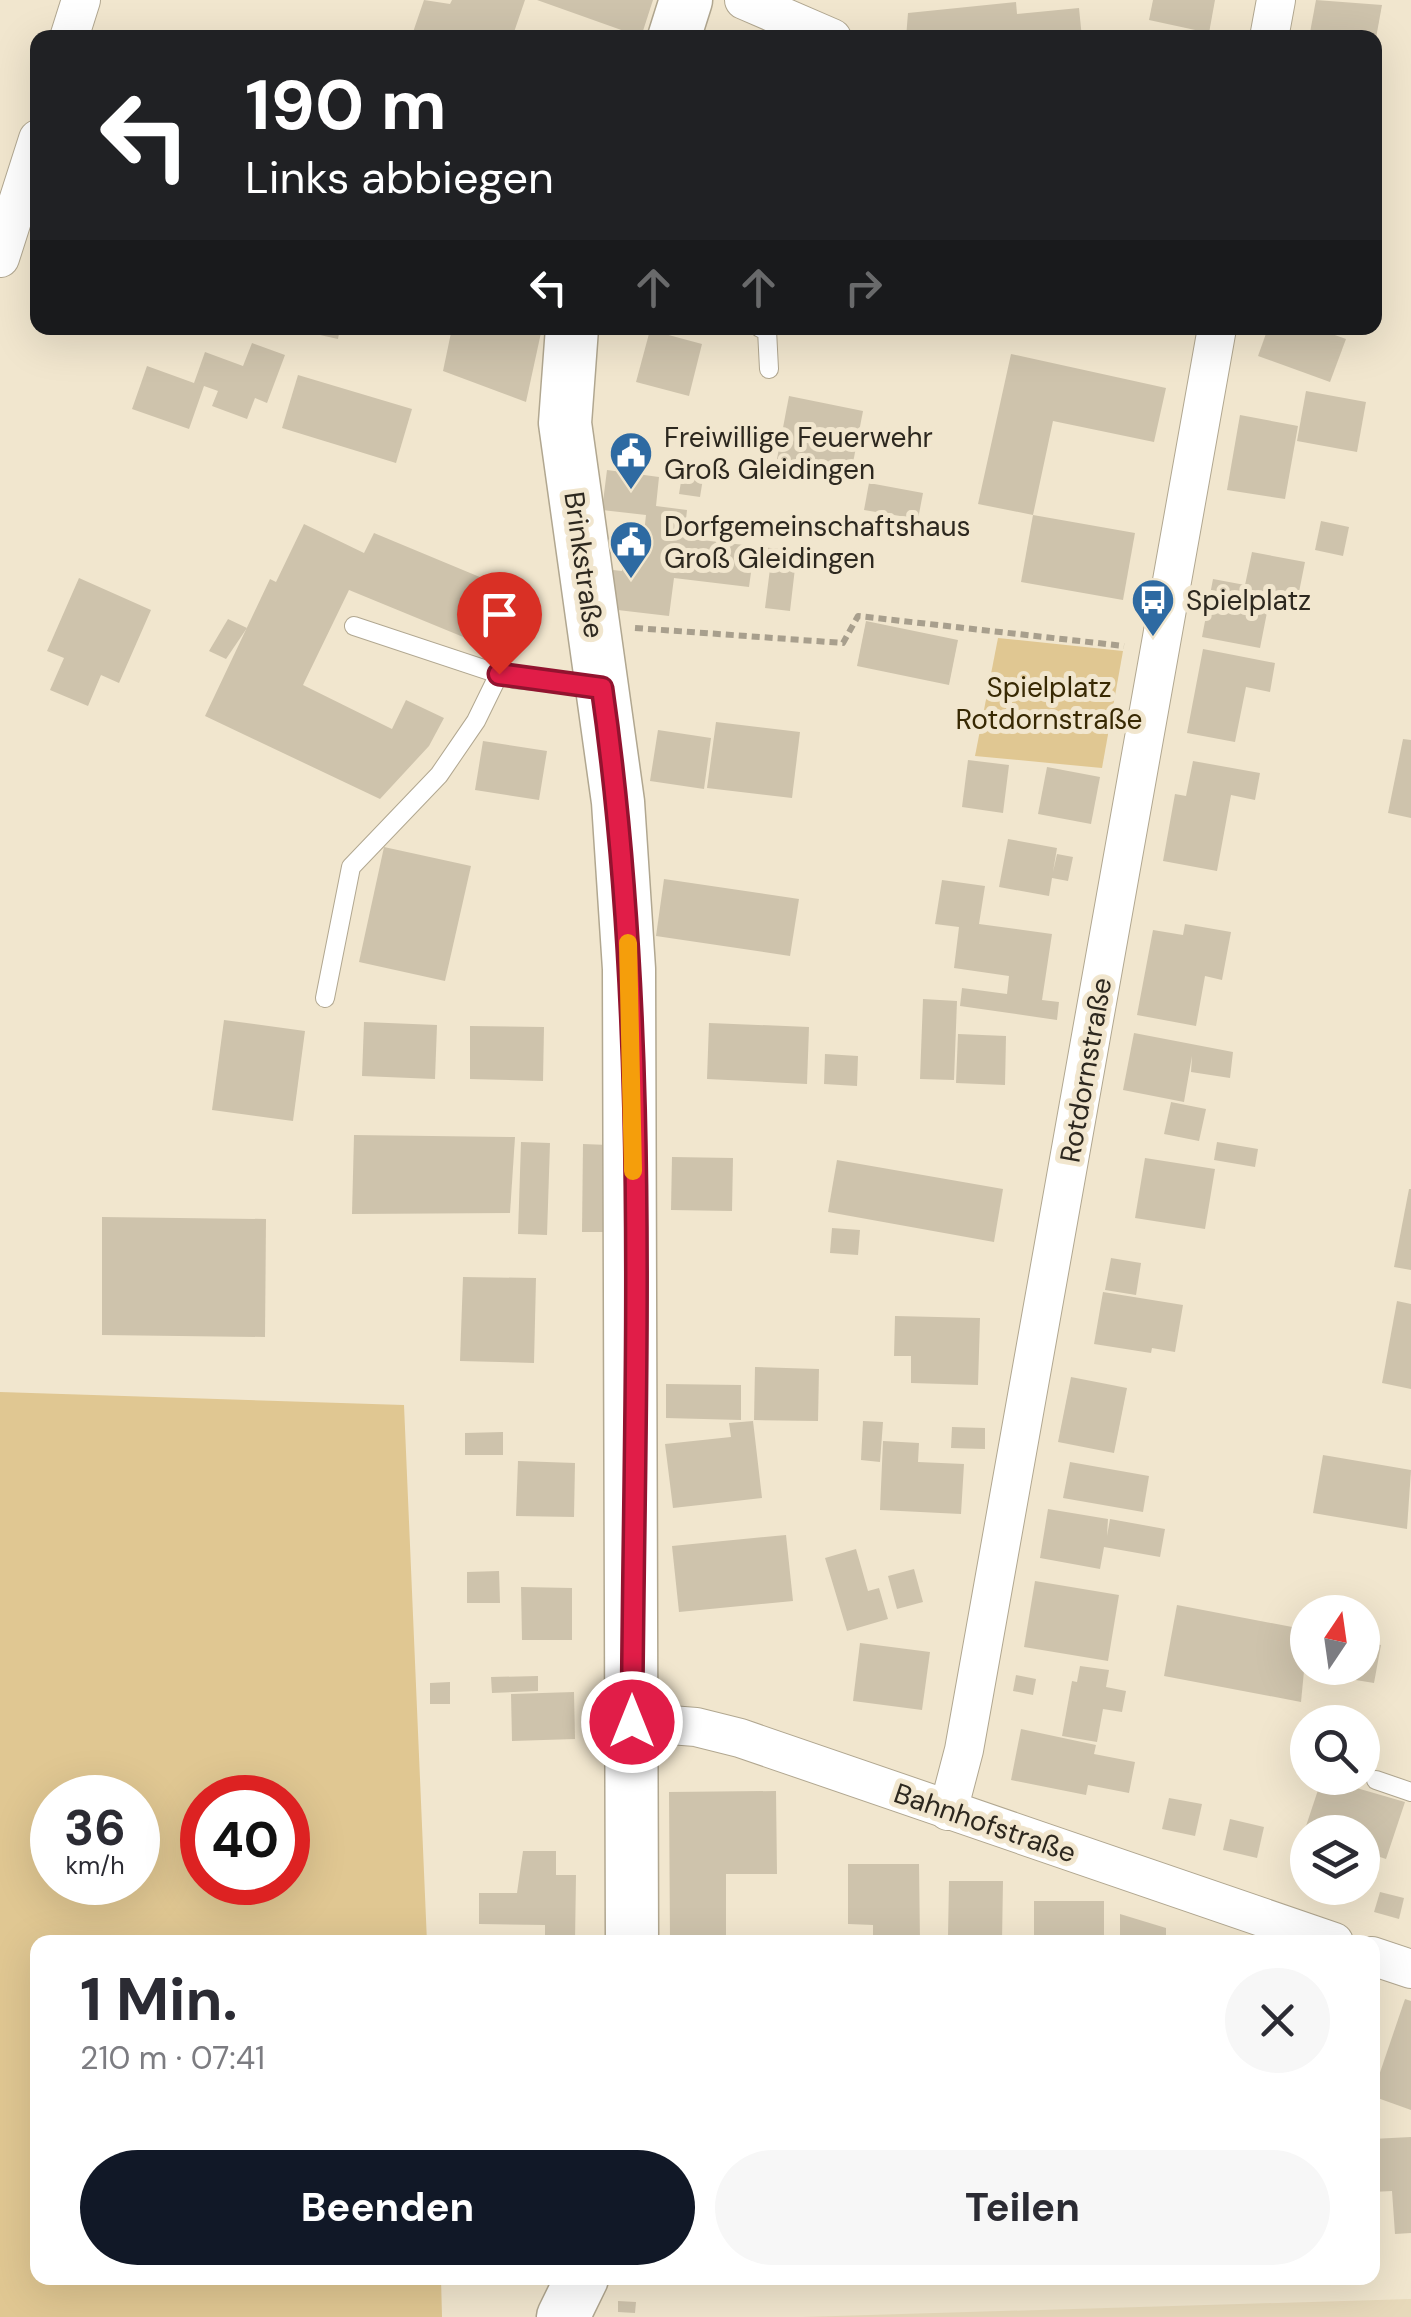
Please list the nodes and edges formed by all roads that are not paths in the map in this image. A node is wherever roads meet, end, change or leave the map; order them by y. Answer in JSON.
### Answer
{"nodes":[{"id":1,"x":81,"y":0,"type":"edge"},
{"id":2,"x":686,"y":0,"type":"edge"},
{"id":3,"x":744,"y":0,"type":"edge"},
{"id":4,"x":1276,"y":0,"type":"edge"},
{"id":5,"x":72,"y":30,"type":"edge"},
{"id":6,"x":677,"y":30,"type":"edge"},
{"id":7,"x":813,"y":30,"type":"edge"},
{"id":8,"x":1271,"y":30,"type":"edge"},
{"id":9,"x":30,"y":164,"type":"edge"},
{"id":10,"x":0,"y":258,"type":"edge"},
{"id":11,"x":571,"y":335,"type":"edge"},
{"id":12,"x":767,"y":335,"type":"edge"},
{"id":13,"x":1216,"y":335,"type":"edge"},
{"id":14,"x":769,"y":369,"type":"dead end"},
{"id":15,"x":354,"y":626,"type":"dead end"},
{"id":16,"x":499,"y":674,"type":"junction"},
{"id":17,"x":602,"y":688,"type":"junction"},
{"id":18,"x":326,"y":998,"type":"dead end"},
{"id":19,"x":632,"y":1722,"type":"junction"},
{"id":20,"x":1380,"y":1781,"type":"edge"},
{"id":21,"x":1411,"y":1792,"type":"edge"},
{"id":22,"x":948,"y":1811,"type":"junction"},
{"id":23,"x":632,"y":1935,"type":"edge"},
{"id":24,"x":1313,"y":1935,"type":"edge"},
{"id":25,"x":1380,"y":1958,"type":"edge"},
{"id":26,"x":1410,"y":1966,"type":"edge"},
{"id":27,"x":579,"y":2285,"type":"edge"},
{"id":28,"x":563,"y":2317,"type":"edge"}],
"edges":[{"from":1,"to":5,"type":"street"},
{"from":2,"to":6,"type":"street"},
{"from":3,"to":7,"type":"street"},
{"from":4,"to":8,"type":"street"},
{"from":9,"to":10,"type":"street"},
{"from":11,"to":17,"type":"street","name":"Brinkstraße"},
{"from":12,"to":14,"type":"lane"},
{"from":13,"to":22,"type":"street","name":"Rotdornstraße"},
{"from":15,"to":16,"type":"lane"},
{"from":16,"to":17,"type":"lane"},
{"from":16,"to":18,"type":"lane"},
{"from":17,"to":19,"type":"street","name":"Brinkstraße"},
{"from":19,"to":22,"type":"street","name":"Bahnhofstraße"},
{"from":19,"to":23,"type":"street","name":"Brinkstraße"},
{"from":20,"to":21,"type":"lane"},
{"from":22,"to":24,"type":"street","name":"Bahnhofstraße"},
{"from":25,"to":26,"type":"street"},
{"from":27,"to":28,"type":"street"}]}
